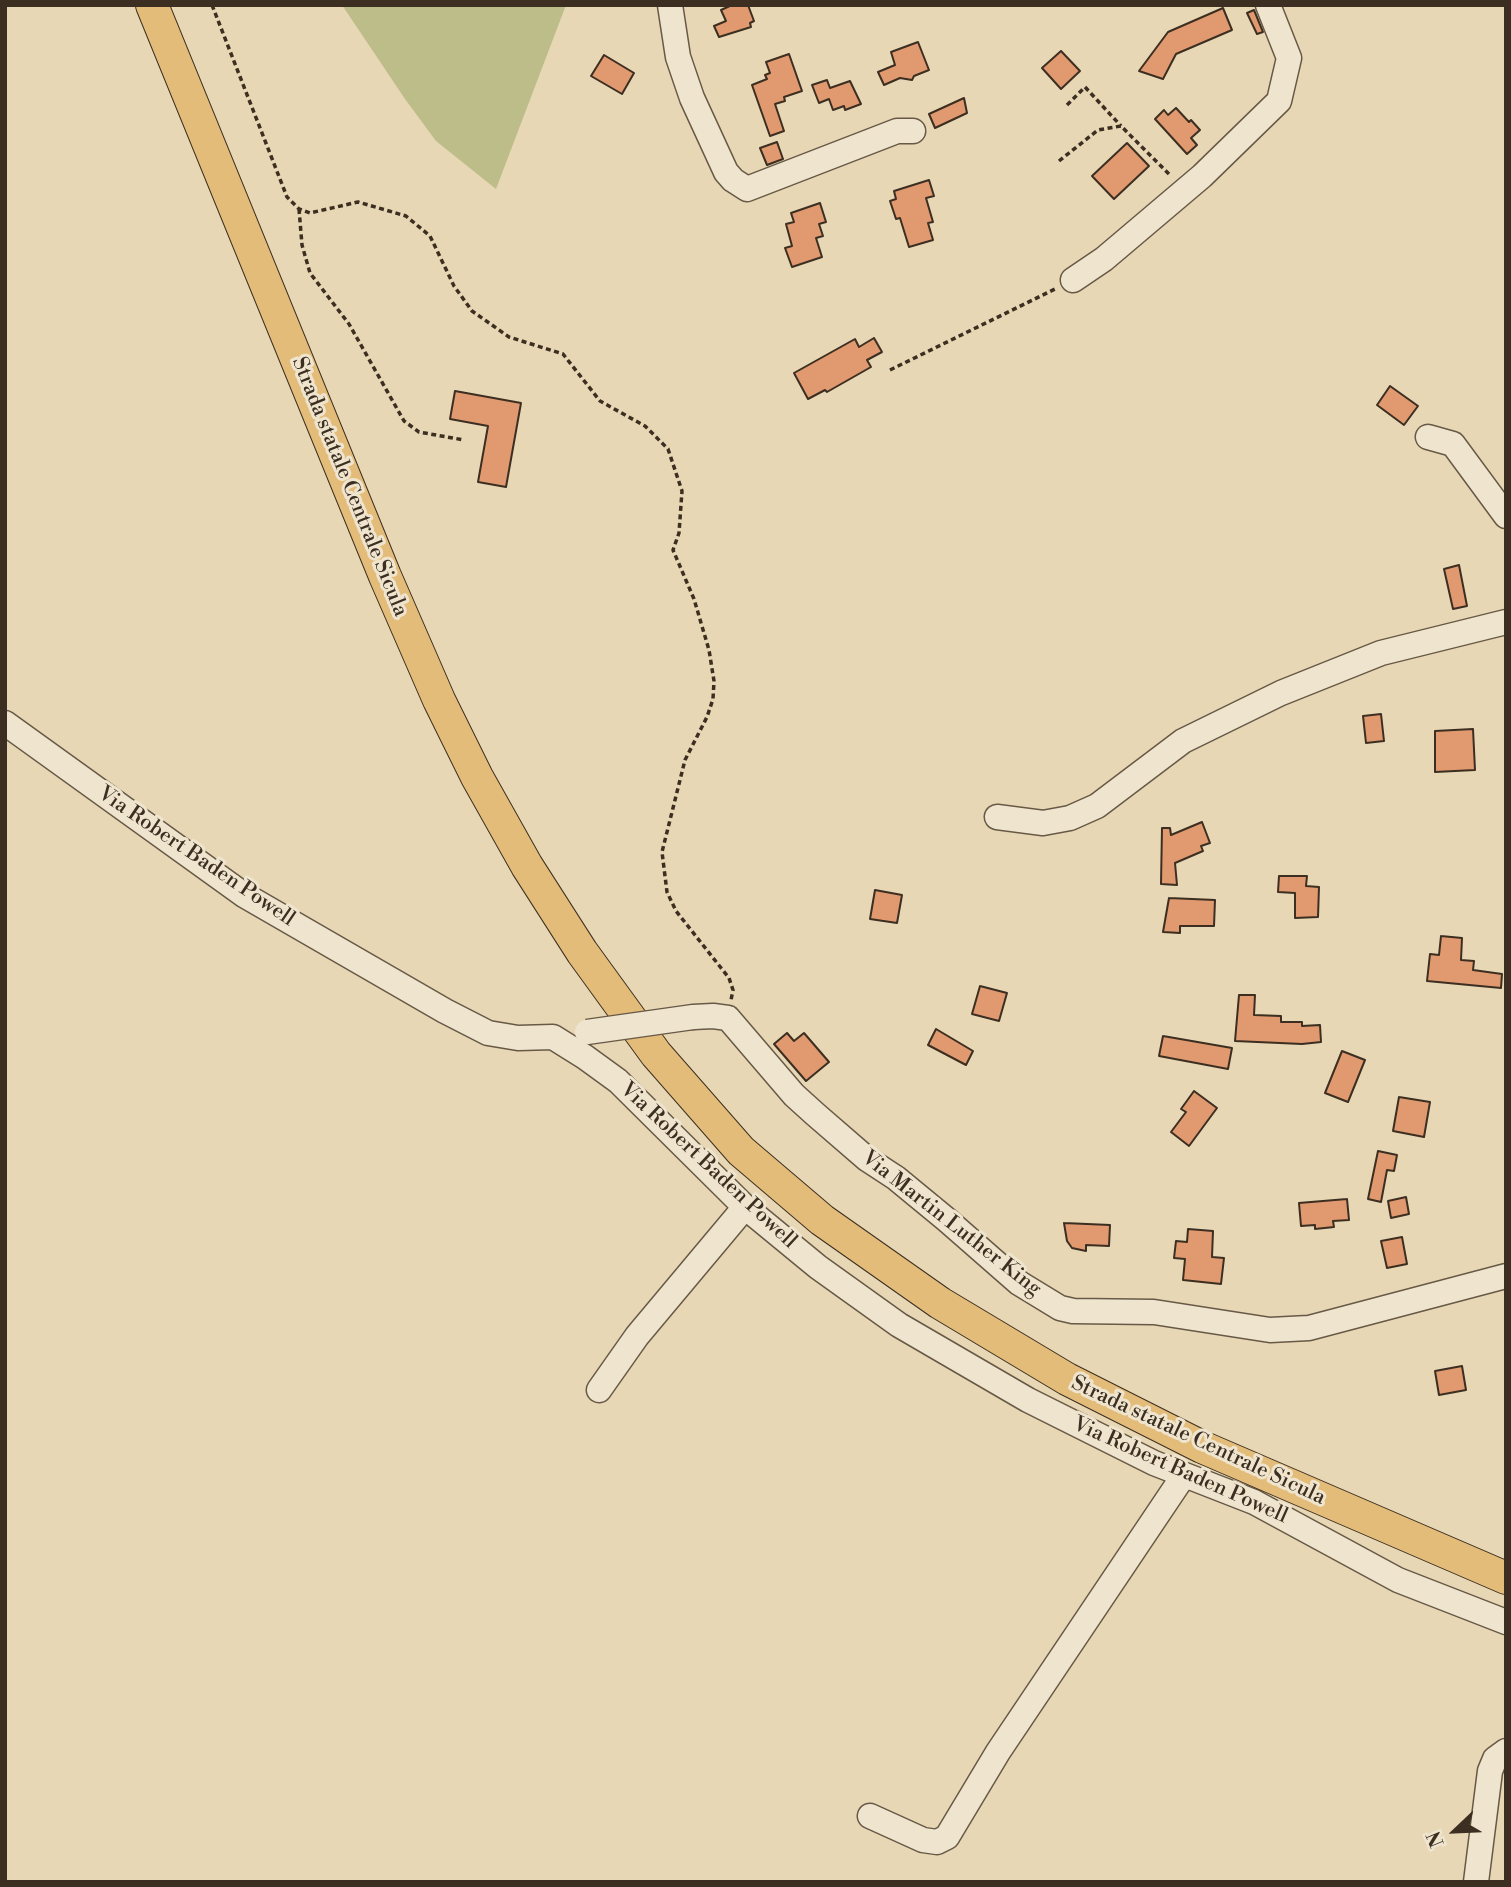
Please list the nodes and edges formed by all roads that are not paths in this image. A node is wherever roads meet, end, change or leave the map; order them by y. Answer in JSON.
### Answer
{"nodes":[{"id":1,"x":152,"y":5,"type":"edge"},
{"id":2,"x":670,"y":5,"type":"edge"},
{"id":3,"x":1268,"y":5,"type":"edge"},
{"id":4,"x":913,"y":131,"type":"dead end"},
{"id":5,"x":1073,"y":280,"type":"road end"},
{"id":6,"x":1428,"y":437,"type":"dead end"},
{"id":7,"x":1506,"y":516,"type":"edge"},
{"id":8,"x":1506,"y":622,"type":"edge"},
{"id":9,"x":5,"y":723,"type":"edge"},
{"id":10,"x":997,"y":817,"type":"dead end"},
{"id":11,"x":554,"y":1037,"type":"junction"},
{"id":12,"x":745,"y":1207,"type":"junction"},
{"id":13,"x":1506,"y":1276,"type":"edge"},
{"id":14,"x":599,"y":1390,"type":"dead end"},
{"id":15,"x":1184,"y":1475,"type":"junction"},
{"id":16,"x":1506,"y":1578,"type":"edge"},
{"id":17,"x":1506,"y":1622,"type":"edge"},
{"id":18,"x":1506,"y":1751,"type":"edge"},
{"id":19,"x":870,"y":1816,"type":"dead end"},
{"id":20,"x":1476,"y":1882,"type":"edge"}],
"edges":[{"from":1,"to":16,"type":"main road","name":"Strada statale Centrale Sicula"},
{"from":2,"to":4,"type":"street"},
{"from":3,"to":5,"type":"street"},
{"from":6,"to":7,"type":"street"},
{"from":8,"to":10,"type":"street"},
{"from":9,"to":11,"type":"street","name":"Via Robert Baden Powell"},
{"from":11,"to":12,"type":"street","name":"Via Robert Baden Powell"},
{"from":11,"to":13,"type":"street","name":"Via Martin Luther King","bridge":true},
{"from":12,"to":14,"type":"street"},
{"from":12,"to":15,"type":"street","name":"Via Robert Baden Powell"},
{"from":15,"to":17,"type":"street","name":"Via Robert Baden Powell"},
{"from":15,"to":19,"type":"street"},
{"from":18,"to":20,"type":"street"}]}
